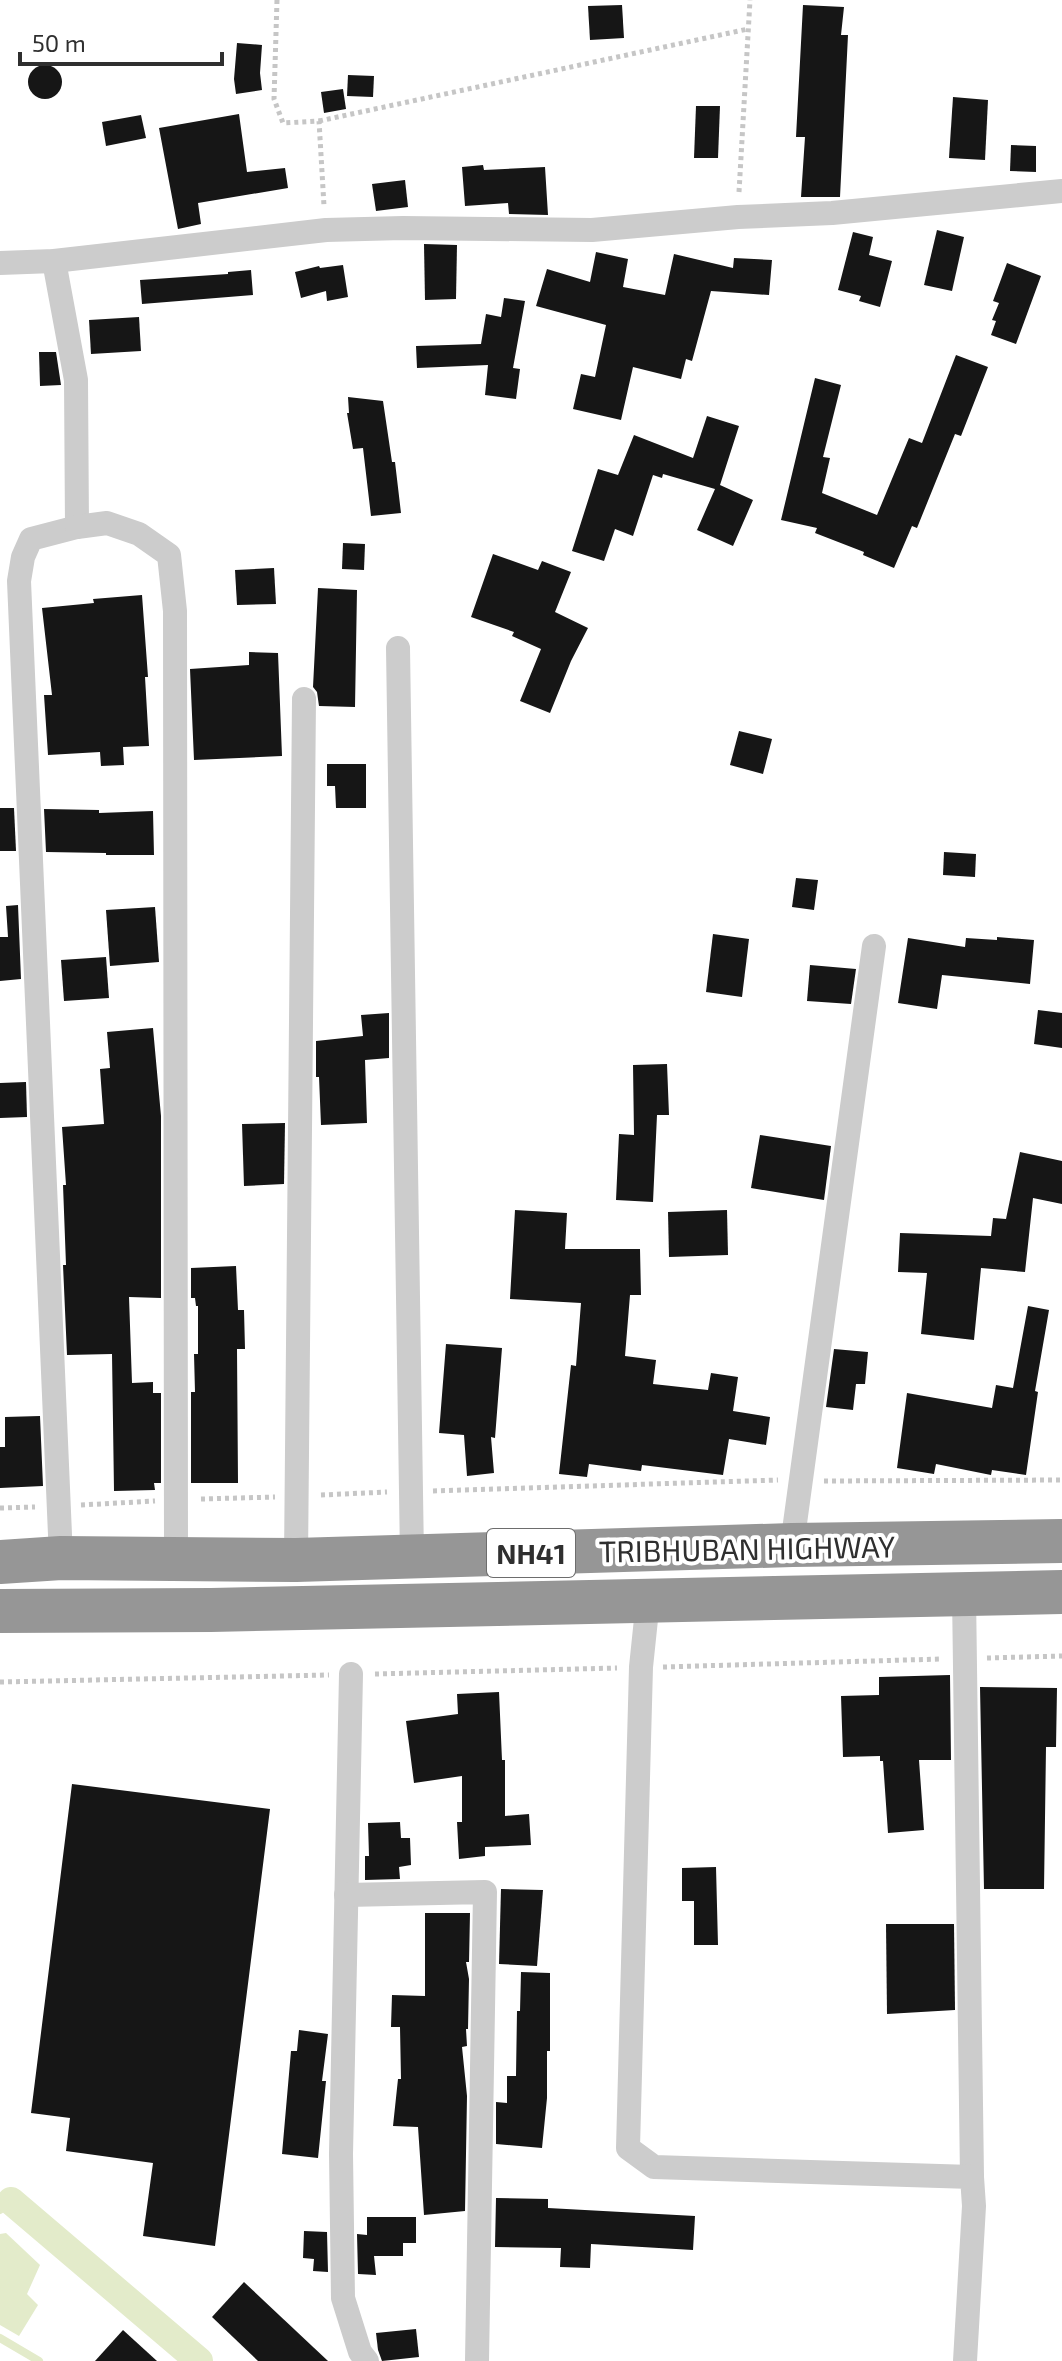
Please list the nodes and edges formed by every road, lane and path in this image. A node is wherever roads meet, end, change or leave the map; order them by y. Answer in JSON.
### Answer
{"nodes":[{"id":1,"x":277,"y":0,"type":"edge"},
{"id":2,"x":750,"y":0,"type":"edge"},
{"id":3,"x":748,"y":29,"type":"junction"},
{"id":4,"x":319,"y":121,"type":"junction"},
{"id":5,"x":1062,"y":191,"type":"edge"},
{"id":6,"x":738,"y":217,"type":"junction"},
{"id":7,"x":326,"y":230,"type":"junction"},
{"id":8,"x":54,"y":261,"type":"junction"},
{"id":9,"x":0,"y":263,"type":"edge"},
{"id":10,"x":77,"y":527,"type":"junction"},
{"id":11,"x":398,"y":648,"type":"dead end"},
{"id":12,"x":304,"y":699,"type":"dead end"},
{"id":13,"x":874,"y":946,"type":"dead end"},
{"id":14,"x":801,"y":1480,"type":"junction"},
{"id":15,"x":1062,"y":1480,"type":"edge"},
{"id":16,"x":411,"y":1491,"type":"junction"},
{"id":17,"x":297,"y":1496,"type":"junction"},
{"id":18,"x":175,"y":1500,"type":"junction"},
{"id":19,"x":59,"y":1506,"type":"junction"},
{"id":20,"x":0,"y":1508,"type":"edge"},
{"id":21,"x":1062,"y":1541,"type":"edge"},
{"id":22,"x":792,"y":1545,"type":"junction"},
{"id":23,"x":412,"y":1557,"type":"junction"},
{"id":24,"x":61,"y":1558,"type":"junction"},
{"id":25,"x":176,"y":1559,"type":"junction"},
{"id":26,"x":296,"y":1560,"type":"junction"},
{"id":27,"x":0,"y":1562,"type":"edge"},
{"id":28,"x":1062,"y":1592,"type":"edge"},
{"id":29,"x":964,"y":1594,"type":"junction"},
{"id":30,"x":648,"y":1600,"type":"junction"},
{"id":31,"x":0,"y":1611,"type":"edge"},
{"id":32,"x":1062,"y":1656,"type":"edge"},
{"id":33,"x":966,"y":1659,"type":"junction"},
{"id":34,"x":641,"y":1667,"type":"junction"},
{"id":35,"x":351,"y":1674,"type":"junction"},
{"id":36,"x":0,"y":1682,"type":"edge"},
{"id":37,"x":346,"y":1895,"type":"junction"},
{"id":38,"x":972,"y":2177,"type":"junction"},
{"id":39,"x":367,"y":2361,"type":"edge"},
{"id":40,"x":477,"y":2361,"type":"edge"},
{"id":41,"x":965,"y":2361,"type":"edge"}],
"edges":[{"from":1,"to":4,"type":"path"},
{"from":2,"to":3,"type":"path"},
{"from":3,"to":4,"type":"path"},
{"from":3,"to":6,"type":"path"},
{"from":4,"to":7,"type":"path"},
{"from":5,"to":6,"type":"street"},
{"from":6,"to":7,"type":"street"},
{"from":7,"to":8,"type":"street"},
{"from":8,"to":9,"type":"street"},
{"from":8,"to":10,"type":"street"},
{"from":10,"to":18,"type":"street"},
{"from":10,"to":19,"type":"street"},
{"from":11,"to":16,"type":"street"},
{"from":12,"to":17,"type":"street"},
{"from":13,"to":14,"type":"street"},
{"from":14,"to":15,"type":"path"},
{"from":14,"to":16,"type":"path"},
{"from":14,"to":22,"type":"street"},
{"from":16,"to":17,"type":"path"},
{"from":16,"to":23,"type":"street"},
{"from":17,"to":18,"type":"path"},
{"from":17,"to":26,"type":"street"},
{"from":18,"to":19,"type":"path"},
{"from":18,"to":25,"type":"street"},
{"from":19,"to":20,"type":"path"},
{"from":19,"to":24,"type":"street"},
{"from":21,"to":22,"type":"highway","name":"TRIBHUBAN HIGHWAY","number":"NH41"},
{"from":22,"to":23,"type":"highway","name":"TRIBHUBAN HIGHWAY","number":"NH41"},
{"from":23,"to":26,"type":"highway","name":"TRIBHUBAN HIGHWAY","number":"NH41"},
{"from":24,"to":25,"type":"highway","name":"TRIBHUBAN HIGHWAY","number":"NH41"},
{"from":24,"to":27,"type":"highway","name":"TRIBHUBAN HIGHWAY","number":"NH41"},
{"from":25,"to":26,"type":"highway","name":"TRIBHUBAN HIGHWAY","number":"NH41"},
{"from":28,"to":29,"type":"highway","name":"TRIBHUBAN HIGHWAY","number":"NH41"},
{"from":29,"to":30,"type":"highway","name":"TRIBHUBAN HIGHWAY","number":"NH41"},
{"from":29,"to":33,"type":"street"},
{"from":30,"to":31,"type":"highway","name":"TRIBHUBAN HIGHWAY","number":"NH41"},
{"from":30,"to":34,"type":"street"},
{"from":32,"to":33,"type":"path"},
{"from":33,"to":34,"type":"path"},
{"from":33,"to":38,"type":"street"},
{"from":34,"to":35,"type":"path"},
{"from":34,"to":38,"type":"street"},
{"from":35,"to":36,"type":"path"},
{"from":35,"to":37,"type":"street"},
{"from":37,"to":39,"type":"street"},
{"from":37,"to":40,"type":"street"},
{"from":38,"to":41,"type":"street"}]}
